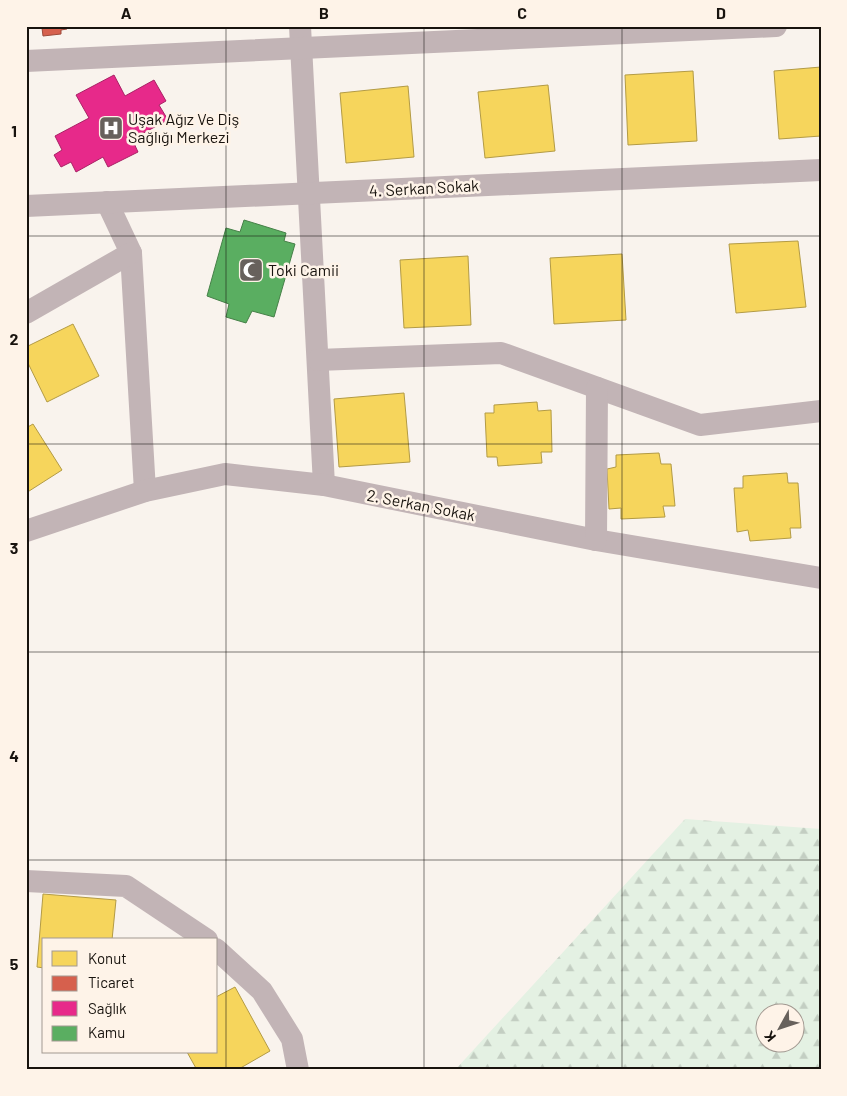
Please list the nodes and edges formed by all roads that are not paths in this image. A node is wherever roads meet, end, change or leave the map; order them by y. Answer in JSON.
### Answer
{"nodes":[{"id":1,"x":300,"y":26,"type":"edge"},
{"id":2,"x":776,"y":26,"type":"edge"},
{"id":3,"x":301,"y":48,"type":"junction"},
{"id":4,"x":26,"y":61,"type":"edge"},
{"id":5,"x":820,"y":173,"type":"edge"},
{"id":6,"x":309,"y":194,"type":"junction"},
{"id":7,"x":107,"y":202,"type":"junction"},
{"id":8,"x":26,"y":206,"type":"edge"},
{"id":9,"x":131,"y":253,"type":"junction"},
{"id":10,"x":26,"y":313,"type":"edge"},
{"id":11,"x":318,"y":360,"type":"junction"},
{"id":12,"x":597,"y":388,"type":"junction"},
{"id":13,"x":821,"y":411,"type":"edge"},
{"id":14,"x":324,"y":485,"type":"junction"},
{"id":15,"x":145,"y":490,"type":"junction"},
{"id":16,"x":26,"y":531,"type":"edge"},
{"id":17,"x":596,"y":540,"type":"junction"},
{"id":18,"x":821,"y":578,"type":"edge"},
{"id":19,"x":26,"y":881,"type":"edge"},
{"id":20,"x":204,"y":938,"type":"edge"},
{"id":21,"x":218,"y":951,"type":"edge"},
{"id":22,"x":298,"y":1070,"type":"edge"}],
"edges":[{"from":1,"to":3,"type":"street"},
{"from":2,"to":3,"type":"street"},
{"from":3,"to":4,"type":"street"},
{"from":3,"to":6,"type":"street"},
{"from":5,"to":6,"type":"street","name":"4. Serkan Sokak"},
{"from":6,"to":7,"type":"street","name":"4. Serkan Sokak"},
{"from":6,"to":11,"type":"street"},
{"from":7,"to":8,"type":"street","name":"4. Serkan Sokak"},
{"from":7,"to":9,"type":"street"},
{"from":9,"to":10,"type":"street"},
{"from":9,"to":15,"type":"street"},
{"from":11,"to":12,"type":"street"},
{"from":11,"to":14,"type":"street"},
{"from":12,"to":13,"type":"street"},
{"from":12,"to":17,"type":"street"},
{"from":14,"to":15,"type":"street","name":"2. Serkan Sokak"},
{"from":14,"to":17,"type":"street","name":"2. Serkan Sokak"},
{"from":15,"to":16,"type":"street","name":"2. Serkan Sokak"},
{"from":17,"to":18,"type":"street","name":"2. Serkan Sokak"},
{"from":19,"to":20,"type":"street"},
{"from":21,"to":22,"type":"street"}]}
